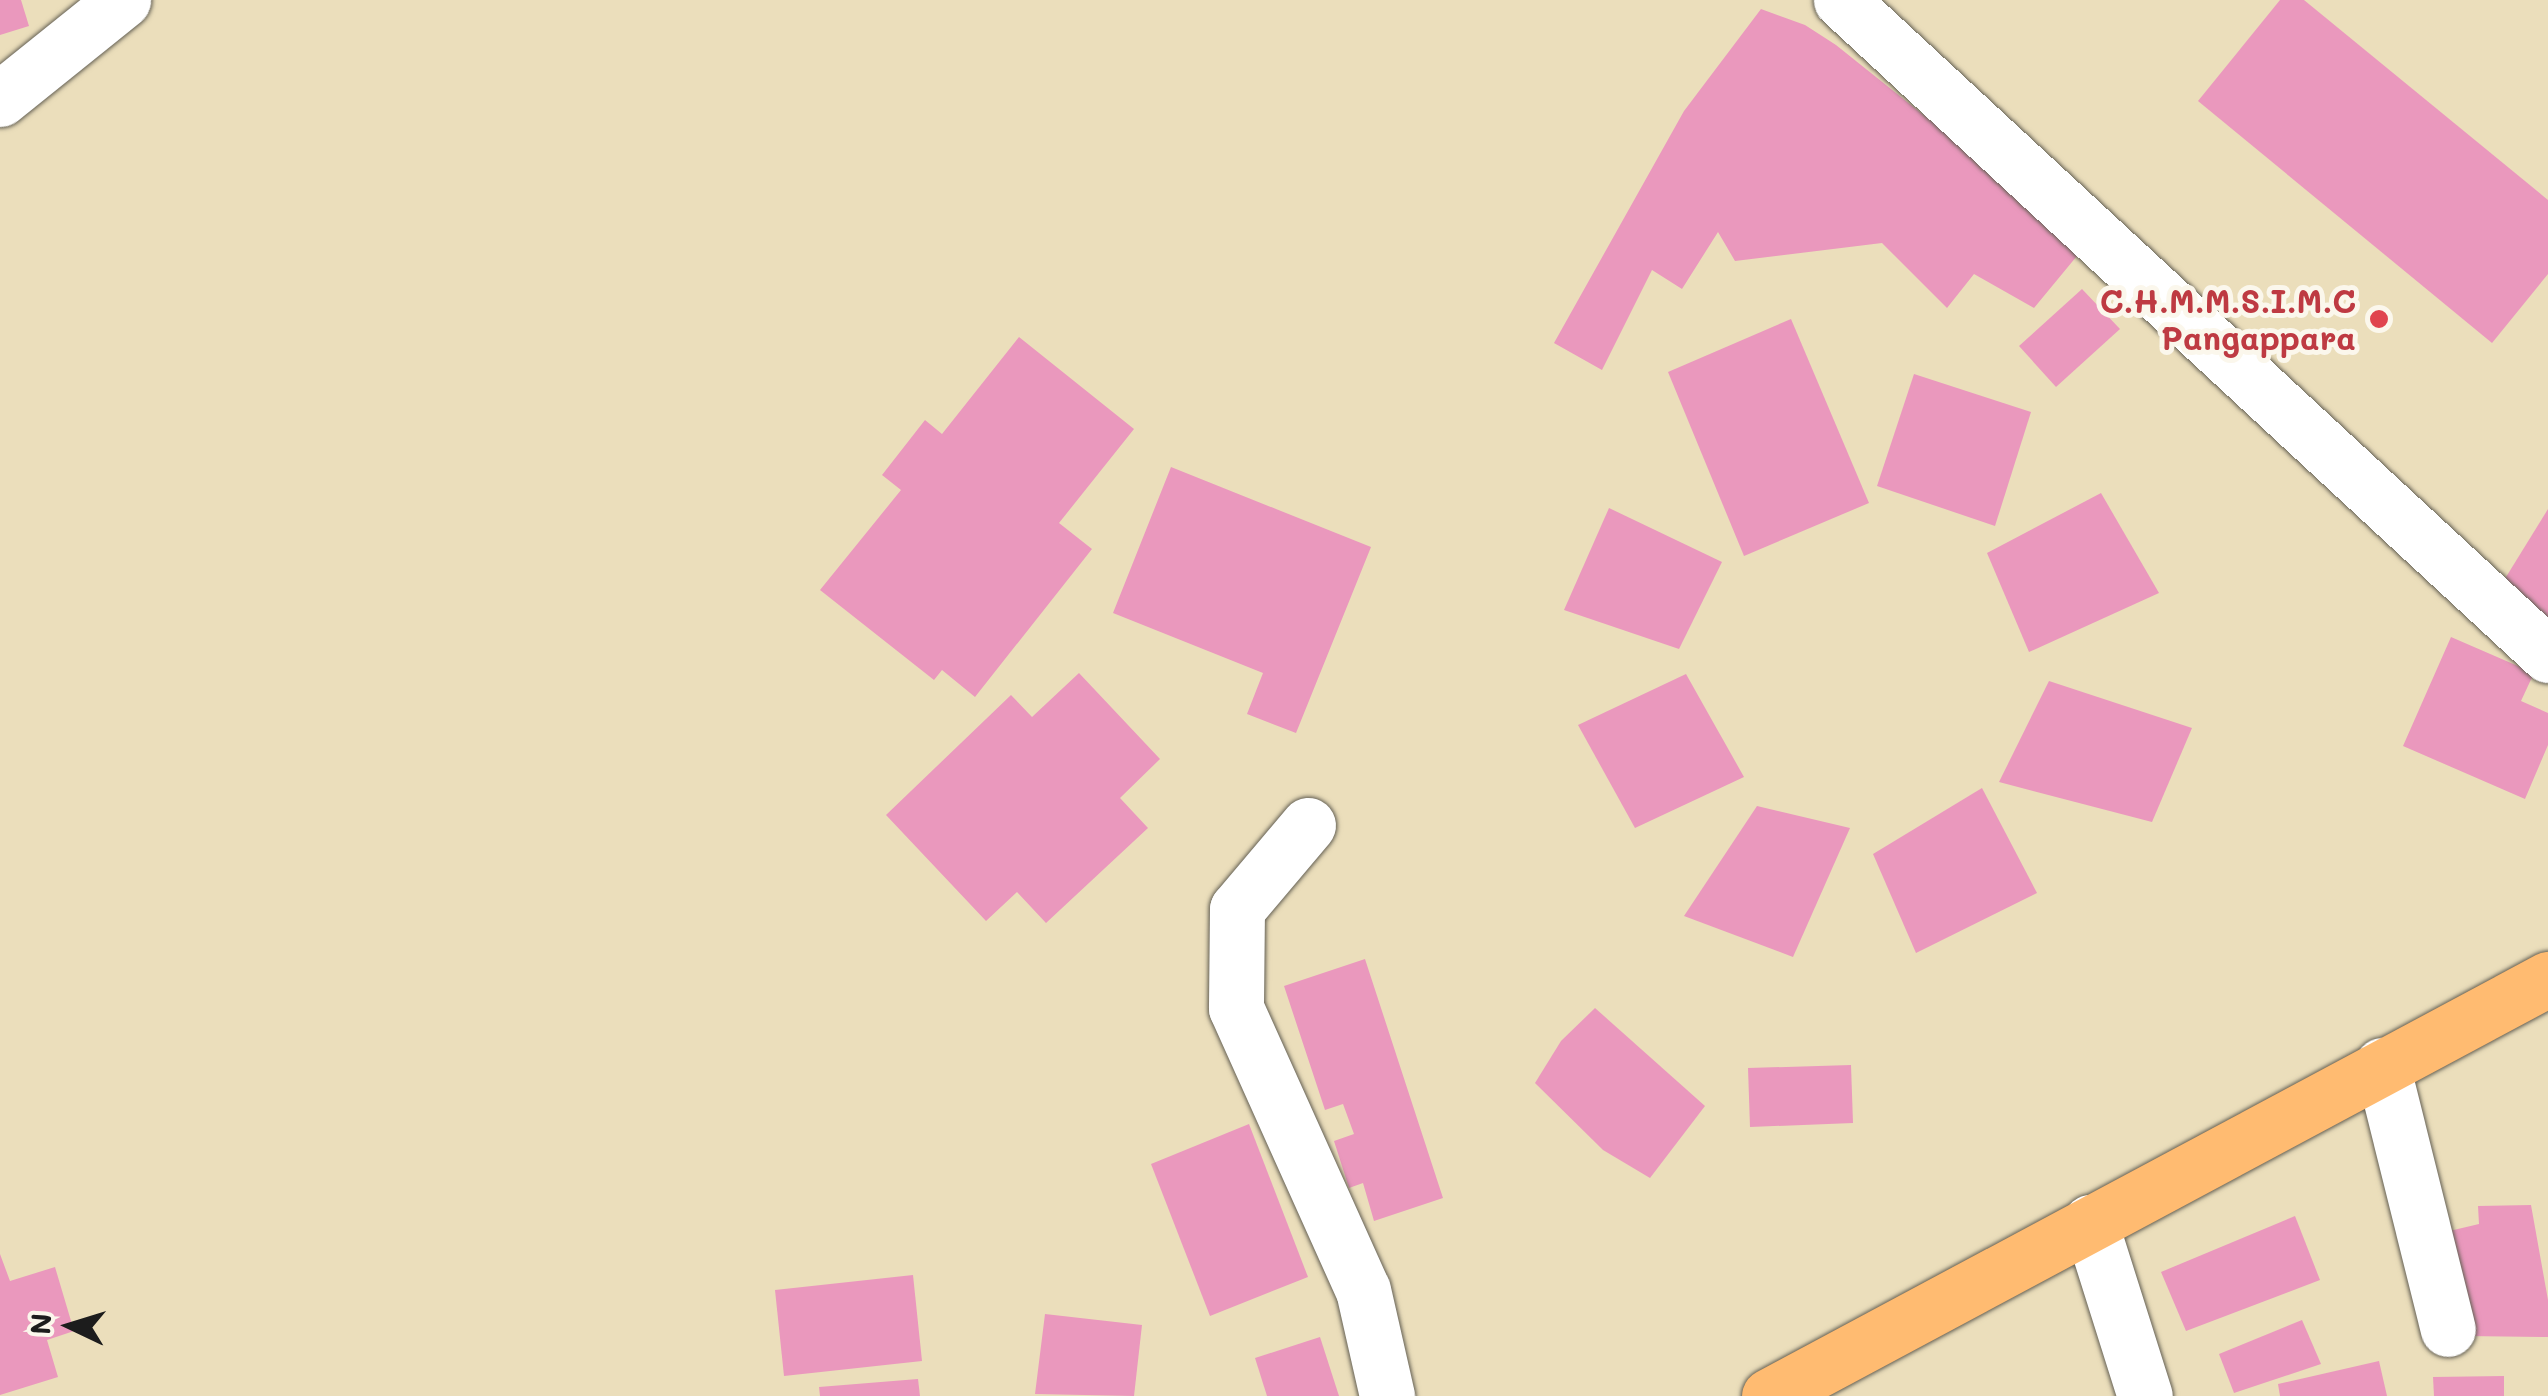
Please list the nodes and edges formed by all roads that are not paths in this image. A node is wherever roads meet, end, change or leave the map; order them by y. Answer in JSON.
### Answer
{"nodes":[{"id":1,"x":123,"y":0,"type":"edge"},
{"id":2,"x":1841,"y":0,"type":"edge"},
{"id":3,"x":0,"y":99,"type":"edge"},
{"id":4,"x":2548,"y":654,"type":"edge"},
{"id":5,"x":1308,"y":825,"type":"dead end"},
{"id":6,"x":2548,"y":980,"type":"edge"},
{"id":7,"x":2382,"y":1065,"type":"junction"},
{"id":8,"x":2090,"y":1222,"type":"junction"},
{"id":9,"x":2448,"y":1330,"type":"dead end"},
{"id":10,"x":1387,"y":1396,"type":"edge"},
{"id":11,"x":1769,"y":1396,"type":"edge"},
{"id":12,"x":2145,"y":1396,"type":"edge"}],
"edges":[{"from":1,"to":3,"type":"street"},
{"from":2,"to":4,"type":"street"},
{"from":5,"to":10,"type":"street"},
{"from":6,"to":7,"type":"main road"},
{"from":7,"to":8,"type":"main road"},
{"from":7,"to":9,"type":"street"},
{"from":8,"to":11,"type":"main road"},
{"from":8,"to":12,"type":"street"}]}
